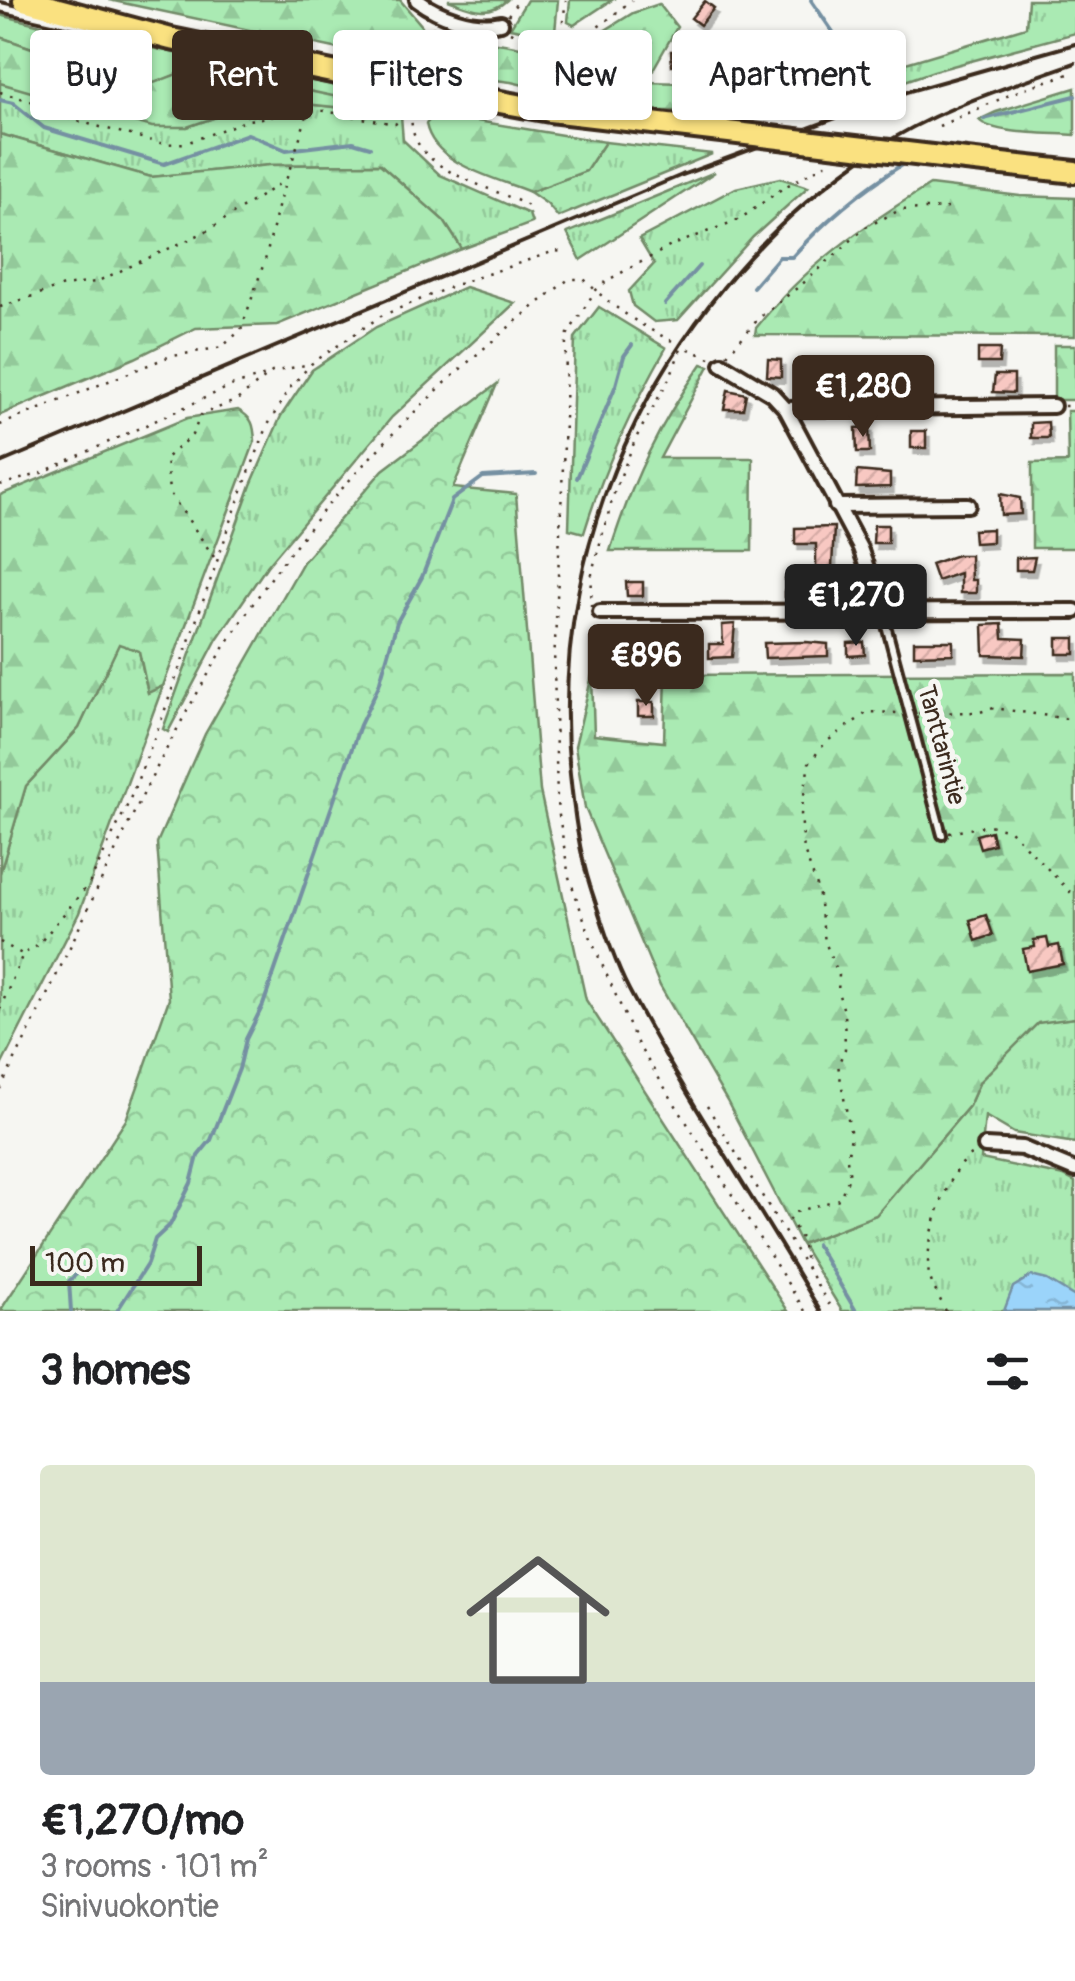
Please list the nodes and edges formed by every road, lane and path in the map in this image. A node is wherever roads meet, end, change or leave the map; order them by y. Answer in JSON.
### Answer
{"nodes":[{"id":1,"x":24,"y":0,"type":"edge"},
{"id":2,"x":417,"y":0,"type":"edge"},
{"id":3,"x":519,"y":0,"type":"edge"},
{"id":4,"x":566,"y":0,"type":"edge"},
{"id":5,"x":632,"y":0,"type":"edge"},
{"id":6,"x":0,"y":7,"type":"edge"},
{"id":7,"x":435,"y":13,"type":"junction"},
{"id":8,"x":501,"y":23,"type":"junction"},
{"id":9,"x":433,"y":30,"type":"edge"},
{"id":10,"x":562,"y":30,"type":"edge"},
{"id":11,"x":591,"y":30,"type":"edge"},
{"id":12,"x":518,"y":34,"type":"edge"},
{"id":13,"x":171,"y":39,"type":"junction"},
{"id":14,"x":1075,"y":72,"type":"edge"},
{"id":15,"x":0,"y":92,"type":"edge"},
{"id":16,"x":313,"y":111,"type":"edge"},
{"id":17,"x":248,"y":120,"type":"edge"},
{"id":18,"x":305,"y":120,"type":"edge"},
{"id":19,"x":939,"y":126,"type":"dead end"},
{"id":20,"x":833,"y":160,"type":"dead end"},
{"id":21,"x":1075,"y":172,"type":"edge"},
{"id":22,"x":285,"y":181,"type":"junction"},
{"id":23,"x":530,"y":207,"type":"dead end"},
{"id":24,"x":950,"y":208,"type":"dead end"},
{"id":25,"x":566,"y":252,"type":"dead end"},
{"id":26,"x":595,"y":290,"type":"junction"},
{"id":27,"x":0,"y":307,"type":"edge"},
{"id":28,"x":682,"y":347,"type":"junction"},
{"id":29,"x":311,"y":364,"type":"junction"},
{"id":30,"x":722,"y":364,"type":"junction"},
{"id":31,"x":272,"y":372,"type":"junction"},
{"id":32,"x":1053,"y":406,"type":"dead end"},
{"id":33,"x":786,"y":409,"type":"junction"},
{"id":34,"x":0,"y":425,"type":"edge"},
{"id":35,"x":0,"y":485,"type":"edge"},
{"id":36,"x":968,"y":505,"type":"dead end"},
{"id":37,"x":836,"y":506,"type":"junction"},
{"id":38,"x":216,"y":560,"type":"junction"},
{"id":39,"x":882,"y":610,"type":"junction"},
{"id":40,"x":1075,"y":610,"type":"edge"},
{"id":41,"x":600,"y":612,"type":"joint"},
{"id":42,"x":909,"y":713,"type":"junction"},
{"id":43,"x":1075,"y":720,"type":"edge"},
{"id":44,"x":942,"y":835,"type":"joint"},
{"id":45,"x":1075,"y":897,"type":"edge"},
{"id":46,"x":0,"y":942,"type":"edge"},
{"id":47,"x":24,"y":954,"type":"junction"},
{"id":48,"x":0,"y":1009,"type":"edge"},
{"id":49,"x":0,"y":1089,"type":"edge"},
{"id":50,"x":707,"y":1106,"type":"dead end"},
{"id":51,"x":985,"y":1146,"type":"joint"},
{"id":52,"x":1075,"y":1170,"type":"edge"},
{"id":53,"x":808,"y":1269,"type":"junction"},
{"id":54,"x":805,"y":1311,"type":"edge"},
{"id":55,"x":832,"y":1311,"type":"edge"},
{"id":56,"x":946,"y":1311,"type":"edge"}],
"edges":[{"from":1,"to":13,"type":"highway"},
{"from":2,"to":7,"type":"street"},
{"from":3,"to":8,"type":"path"},
{"from":4,"to":10,"type":"path"},
{"from":5,"to":11,"type":"path"},
{"from":6,"to":13,"type":"lane"},
{"from":7,"to":8,"type":"street"},
{"from":7,"to":9,"type":"path"},
{"from":8,"to":12,"type":"path"},
{"from":13,"to":21,"type":"highway","bridge":true},
{"from":14,"to":19,"type":"path"},
{"from":15,"to":17,"type":"path"},
{"from":16,"to":23,"type":"path"},
{"from":18,"to":22,"type":"path"},
{"from":20,"to":26,"type":"path"},
{"from":22,"to":27,"type":"path"},
{"from":22,"to":34,"type":"path"},
{"from":24,"to":30,"type":"path"},
{"from":25,"to":29,"type":"path"},
{"from":26,"to":28,"type":"path"},
{"from":26,"to":49,"type":"path"},
{"from":26,"to":54,"type":"path"},
{"from":28,"to":30,"type":"path"},
{"from":28,"to":41,"type":"path"},
{"from":29,"to":31,"type":"path"},
{"from":29,"to":38,"type":"path"},
{"from":30,"to":33,"type":"street","name":"Tanttarintie"},
{"from":31,"to":35,"type":"path"},
{"from":31,"to":38,"type":"path"},
{"from":32,"to":33,"type":"street"},
{"from":33,"to":37,"type":"street","name":"Tanttarintie"},
{"from":36,"to":37,"type":"street"},
{"from":37,"to":39,"type":"street","name":"Tanttarintie"},
{"from":38,"to":47,"type":"path"},
{"from":39,"to":40,"type":"street"},
{"from":39,"to":41,"type":"street"},
{"from":39,"to":42,"type":"lane","name":"Tanttarintie"},
{"from":42,"to":43,"type":"path"},
{"from":42,"to":44,"type":"lane","name":"Tanttarintie"},
{"from":42,"to":53,"type":"path"},
{"from":44,"to":45,"type":"path"},
{"from":46,"to":47,"type":"path"},
{"from":47,"to":48,"type":"path"},
{"from":50,"to":53,"type":"path"},
{"from":51,"to":52,"type":"street"},
{"from":51,"to":56,"type":"path"},
{"from":53,"to":55,"type":"path"}]}
